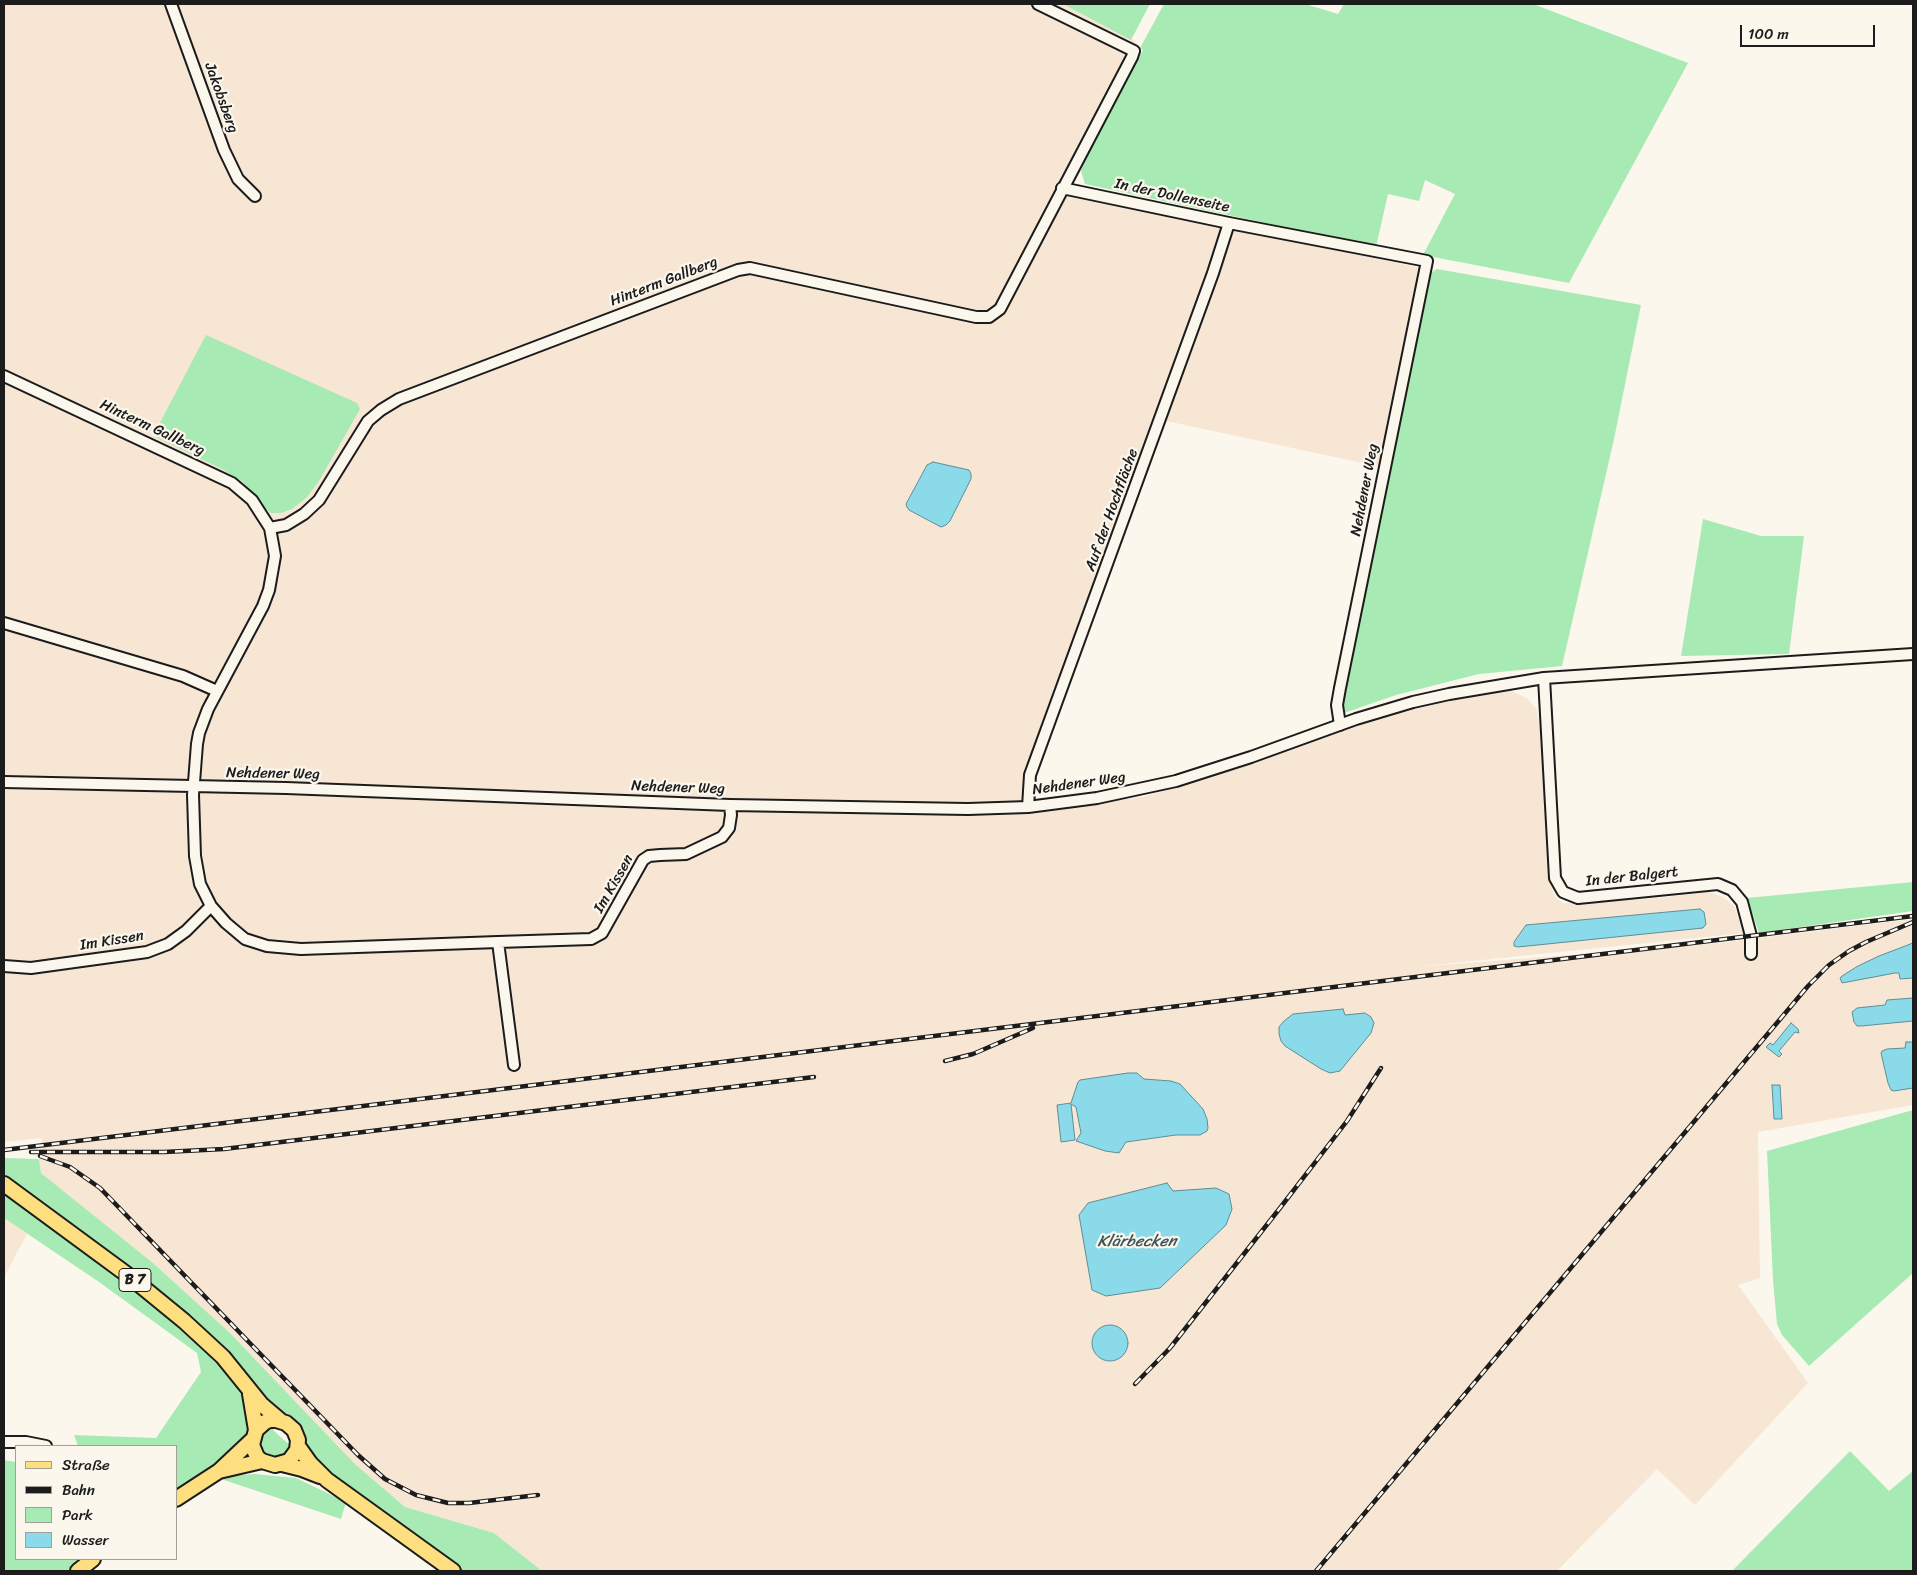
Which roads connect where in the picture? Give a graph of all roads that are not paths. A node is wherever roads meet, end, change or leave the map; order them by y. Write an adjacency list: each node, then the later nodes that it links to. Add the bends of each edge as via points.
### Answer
1 (171, 4): 4 (street, Jakobsberg, via 224,150 238,179)
2 (1038, 4): 3 (street, via 1134,51)
3 (1062, 188): 5 (street, In der Dollenseite); 8 (street, Hinterm Gallberg, via 1000,309 989,317 976,317 750,268 738,270 399,399 368,421 319,500 286,525)
4 (255, 196)
5 (1229, 223): 6 (street, In der Dollenseite); 17 (street, Auf der Hochfläche, via 1030,775)
6 (1427, 261): 13 (street, Nehdener Weg, via 1340,688 1337,705)
7 (4, 376): 8 (street, Hinterm Gallberg, via 232,483 252,500)
8 (270, 528): 12 (street, Hinterm Gallberg, via 275,556 269,590)
9 (4, 623): 12 (street, via 183,676)
10 (1913, 654): 11 (street, Nehdener Weg)
11 (1544, 678): 13 (street, Nehdener Weg, via 1422,700); 20 (street, In der Balgert, via 1555,878 1563,892 1578,898 1718,884 1732,890 1742,902)
12 (217, 691): 15 (street, Hinterm Gallberg, via 199,733)
13 (1340, 725): 17 (street, Nehdener Weg, via 1176,781 1097,798)
14 (4, 782): 15 (street, Nehdener Weg)
15 (193, 787): 16 (street, Nehdener Weg); 18 (street, Im Kissen, via 195,856 200,884)
16 (730, 805): 17 (street, Nehdener Weg); 19 (street, Im Kissen, via 729,828 722,837 686,854 649,856 643,860 602,932 590,939)
17 (1028, 807)
18 (211, 906): 19 (street, Im Kissen, via 245,939 266,946 301,949); 21 (street, Im Kissen, via 168,944 147,952 31,968)
19 (498, 942): 22 (street)
20 (1752, 954)
21 (4, 966)
22 (514, 1065)
23 (4, 1184): 24 (main road, B 7, via 172,1310 222,1357)
24 (250, 1393): 25 (main road, B 7); 26 (main road, B 7)
25 (281, 1421): 26 (main road, via 270,1420); 29 (main road, B 7, via 294,1430)
26 (254, 1435): 30 (main road, B 7, via 254,1452); 32 (main road)
27 (4, 1442): 28 (street)
28 (41, 1445)
29 (298, 1446): 31 (main road, via 292,1458); 33 (main road, B 7)
30 (262, 1461): 31 (main road, B 7, via 275,1466); 32 (main road)
31 (282, 1464): 33 (main road, B 7)
32 (220, 1471): 34 (main road)
33 (327, 1480): 37 (main road, B 7)
34 (178, 1498)
35 (92, 1560): 36 (main road)
36 (78, 1571)
37 (453, 1571)

